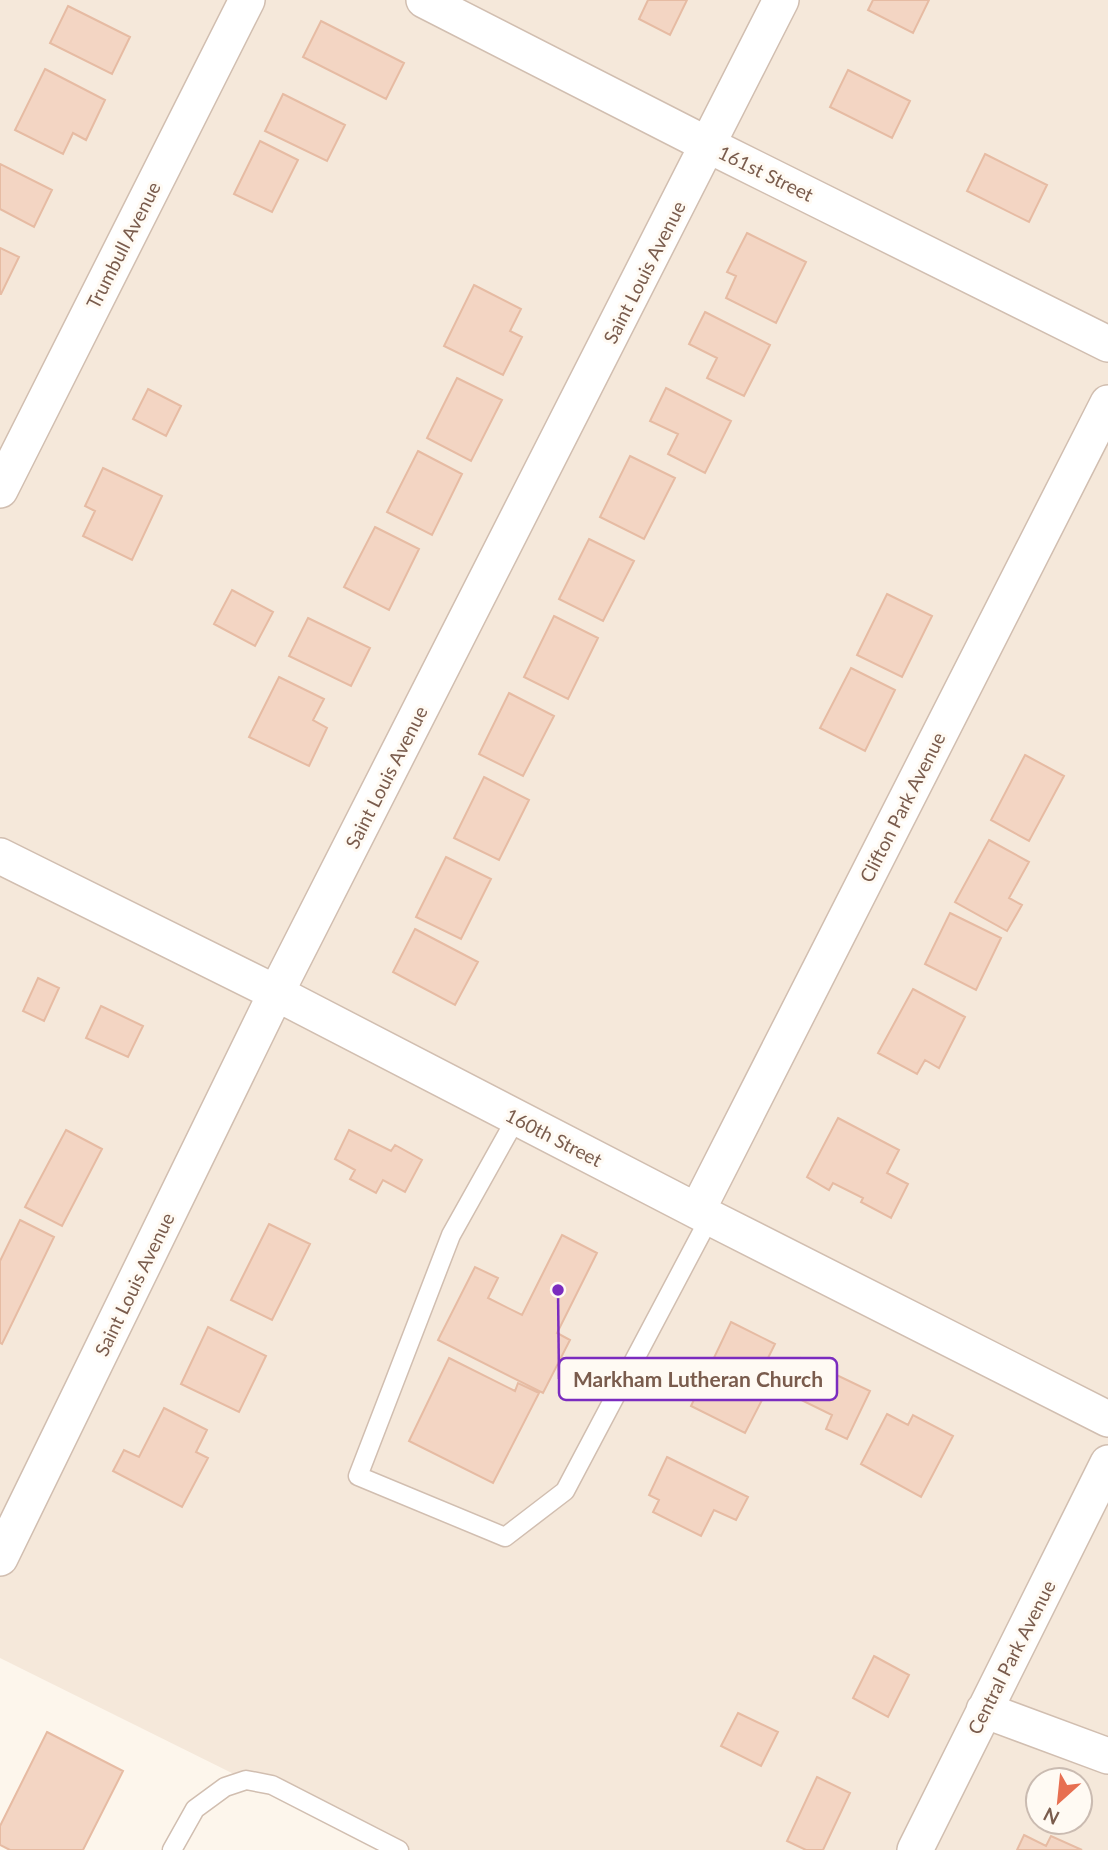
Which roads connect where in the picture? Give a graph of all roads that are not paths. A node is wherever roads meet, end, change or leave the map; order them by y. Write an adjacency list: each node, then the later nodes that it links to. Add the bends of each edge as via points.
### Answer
1 (247, 0): 7 (street, Trumbull Avenue)
2 (424, 0): 4 (street, 161st Street)
3 (781, 0): 4 (street, Saint Louis Avenue)
4 (708, 145): 5 (street, 161st Street); 9 (street, Saint Louis Avenue)
5 (1108, 344)
6 (1108, 403): 11 (street, Clifton Park Avenue)
7 (0, 490)
8 (0, 856): 9 (street, 160th Street)
9 (276, 993): 10 (street, 160th Street); 14 (street, Saint Louis Avenue)
10 (517, 1117): 11 (street, 160th Street); 11 (lane, via 451,1235 358,1476 505,1537 565,1491)
11 (704, 1214): 12 (street, 160th Street)
12 (1108, 1419)
13 (1108, 1463): 15 (street, Central Park Avenue)
14 (0, 1558)
15 (984, 1710): 16 (street); 19 (street, Central Park Avenue)
16 (1108, 1756)
17 (172, 1850): 18 (lane, via 195,1809 225,1787 246,1780 272,1785)
18 (399, 1850)
19 (915, 1850)

